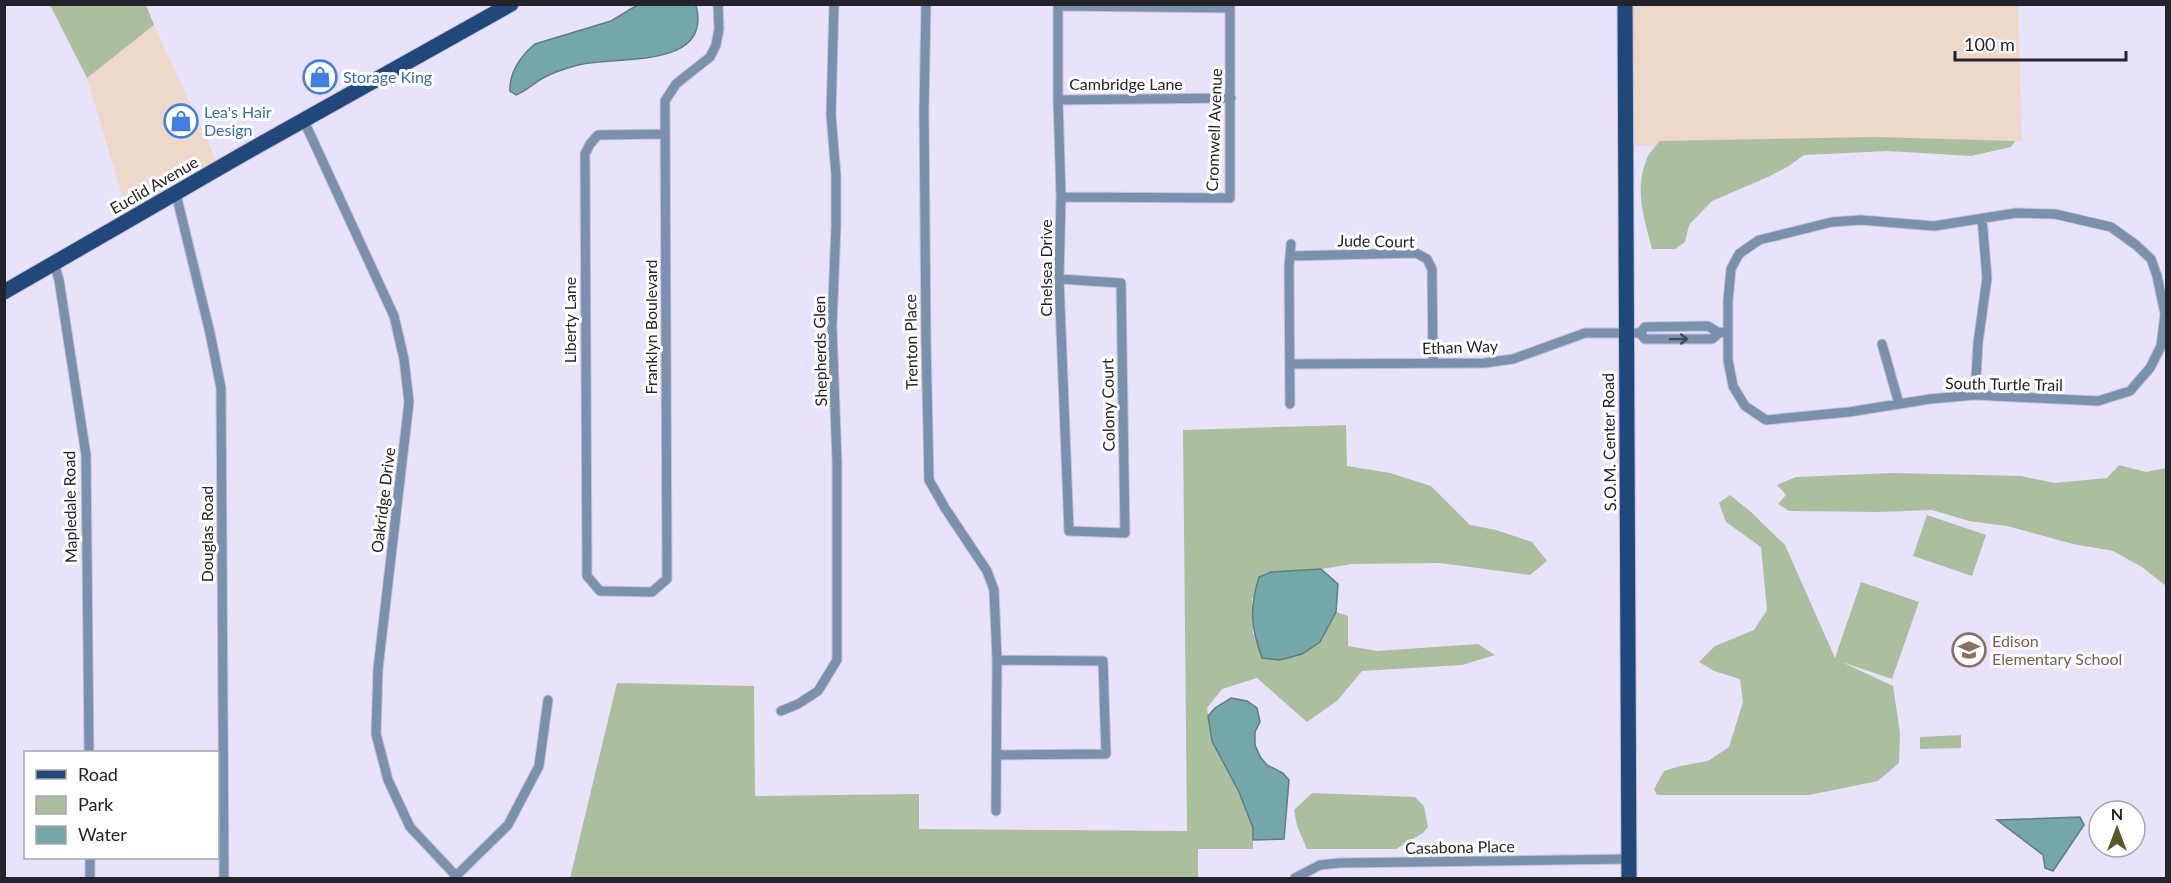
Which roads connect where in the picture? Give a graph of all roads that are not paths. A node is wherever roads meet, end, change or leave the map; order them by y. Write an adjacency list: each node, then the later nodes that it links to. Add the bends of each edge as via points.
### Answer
1 (511, 4): 10 (main road, Euclid Avenue)
2 (718, 4): 11 (street, Franklyn Boulevard, via 716,45 710,57 676,84 665,102)
3 (834, 4): 32 (street, Shepherds Glen, via 831,115 836,175 832,327 837,660 818,691)
4 (926, 4): 30 (street, Trenton Place, via 924,168 929,480 987,571 994,590)
5 (1625, 4): 21 (main road, S.O.M. Center Road)
6 (1058, 5): 7 (street); 9 (street, Chelsea Drive)
7 (1230, 6): 8 (street, Cromwell Avenue)
8 (1231, 98): 9 (street, Cambridge Lane); 13 (street, Cromwell Avenue, via 1230,198)
9 (1058, 100): 13 (street, Chelsea Drive)
10 (304, 121): 12 (main road, Euclid Avenue); 39 (street, Oakridge Drive, via 394,316 404,359 409,402 378,669 376,734 388,780 410,827)
11 (665, 134): 29 (street, Liberty Lane, via 598,135 585,154); 29 (street, Franklyn Boulevard, via 667,579 652,592 600,591)
12 (176, 194): 17 (main road, Euclid Avenue); 36 (street, Douglas Road, via 221,388)
13 (1061, 197): 18 (street, Chelsea Drive)
14 (1982, 218): 20 (street, South Turtle Trail, via 1934,226 1861,220 1832,222 1759,240 1739,254 1731,268); 25 (street, via 1987,278); 25 (street, South Turtle Trail, via 2016,213 2055,214 2111,227 2151,259 2165,314 2161,346 2150,368 2130,391 2098,401)
15 (1291, 244): 16 (street)
16 (1291, 256): 23 (street, Jude Court, via 1416,254 1427,259 1432,269); 24 (street)
17 (54, 263): 19 (main road, Euclid Avenue); 33 (street, Mapledale Road, via 86,454)
18 (1059, 279): 28 (street, Chelsea Drive); 28 (street, Colony Court, via 1121,283 1125,533)
19 (4, 292)
20 (1724, 332): 21 (street, Ethan Way, via 1708,326 1687,326 1645,327); 27 (street, South Turtle Trail, via 1733,386 1745,406 1766,420)
21 (1633, 333): 23 (street, Ethan Way, via 1585,333 1513,359); 38 (main road, S.O.M. Center Road)
22 (1882, 344): 27 (street)
23 (1433, 363): 24 (street, Ethan Way)
24 (1291, 364): 26 (street)
25 (1975, 395): 27 (street, South Turtle Trail)
26 (1290, 404)
27 (1899, 404)
28 (1069, 531)
29 (586, 576)
30 (997, 660): 34 (street, Trenton Place); 34 (street, via 1103,661 1106,754)
31 (548, 700): 39 (street, via 539,766 508,825)
32 (781, 711)
33 (89, 751)
34 (998, 755): 35 (street, Trenton Place)
35 (996, 811)
36 (221, 815): 41 (street, Douglas Road)
37 (90, 859): 40 (street)
38 (1629, 859): 42 (street, Casabona Place, via 1338,863 1320,866); 43 (main road, S.O.M. Center Road)
39 (456, 878)
40 (90, 879)
41 (224, 879)
42 (1295, 879)
43 (1629, 879)

